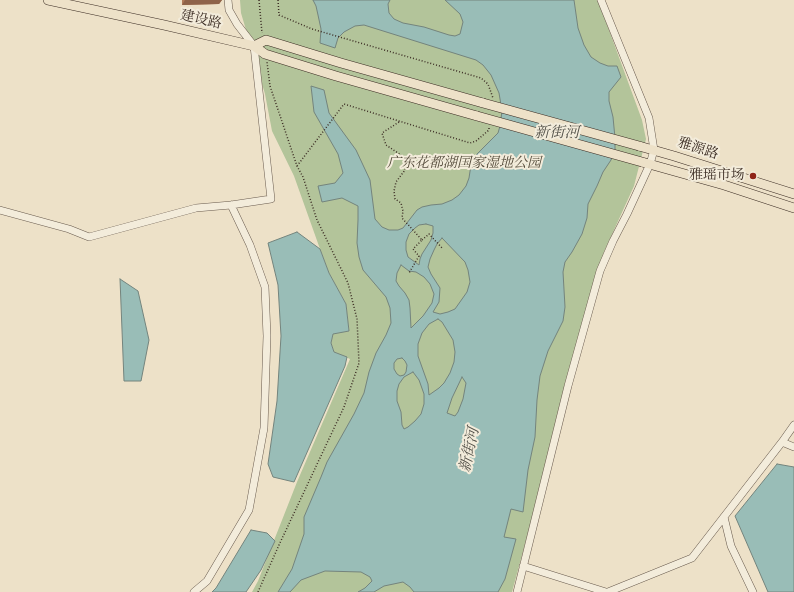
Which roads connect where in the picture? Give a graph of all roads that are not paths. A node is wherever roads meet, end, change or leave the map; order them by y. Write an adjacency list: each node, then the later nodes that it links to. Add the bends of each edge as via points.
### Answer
1 (48, 0): 4 (main road, 建设路)
2 (228, 0): 4 (street, via 232,17)
3 (601, 0): 5 (street, via 649,118)
4 (254, 46): 5 (main road, 雅源路, bridge, via 266,40); 6 (main road, 雅源路, bridge, via 265,54 336,76); 8 (street, via 270,198)
5 (654, 150): 6 (street); 7 (main road, 雅源路)
6 (646, 163): 9 (main road, 雅源路); 15 (street, via 627,214 600,272 568,386)
7 (794, 194)
8 (230, 205): 10 (street, via 196,208 89,237); 16 (street, via 250,245 265,288 267,336 264,428 249,510 207,581)
9 (794, 208)
10 (0, 210)
11 (794, 424): 12 (street)
12 (782, 442): 13 (street); 14 (street)
13 (794, 447)
14 (724, 517): 18 (street, via 692,558); 19 (street, via 731,546)
15 (524, 566): 17 (street); 18 (street)
16 (194, 592)
17 (517, 592)
18 (607, 592)
19 (753, 592)

